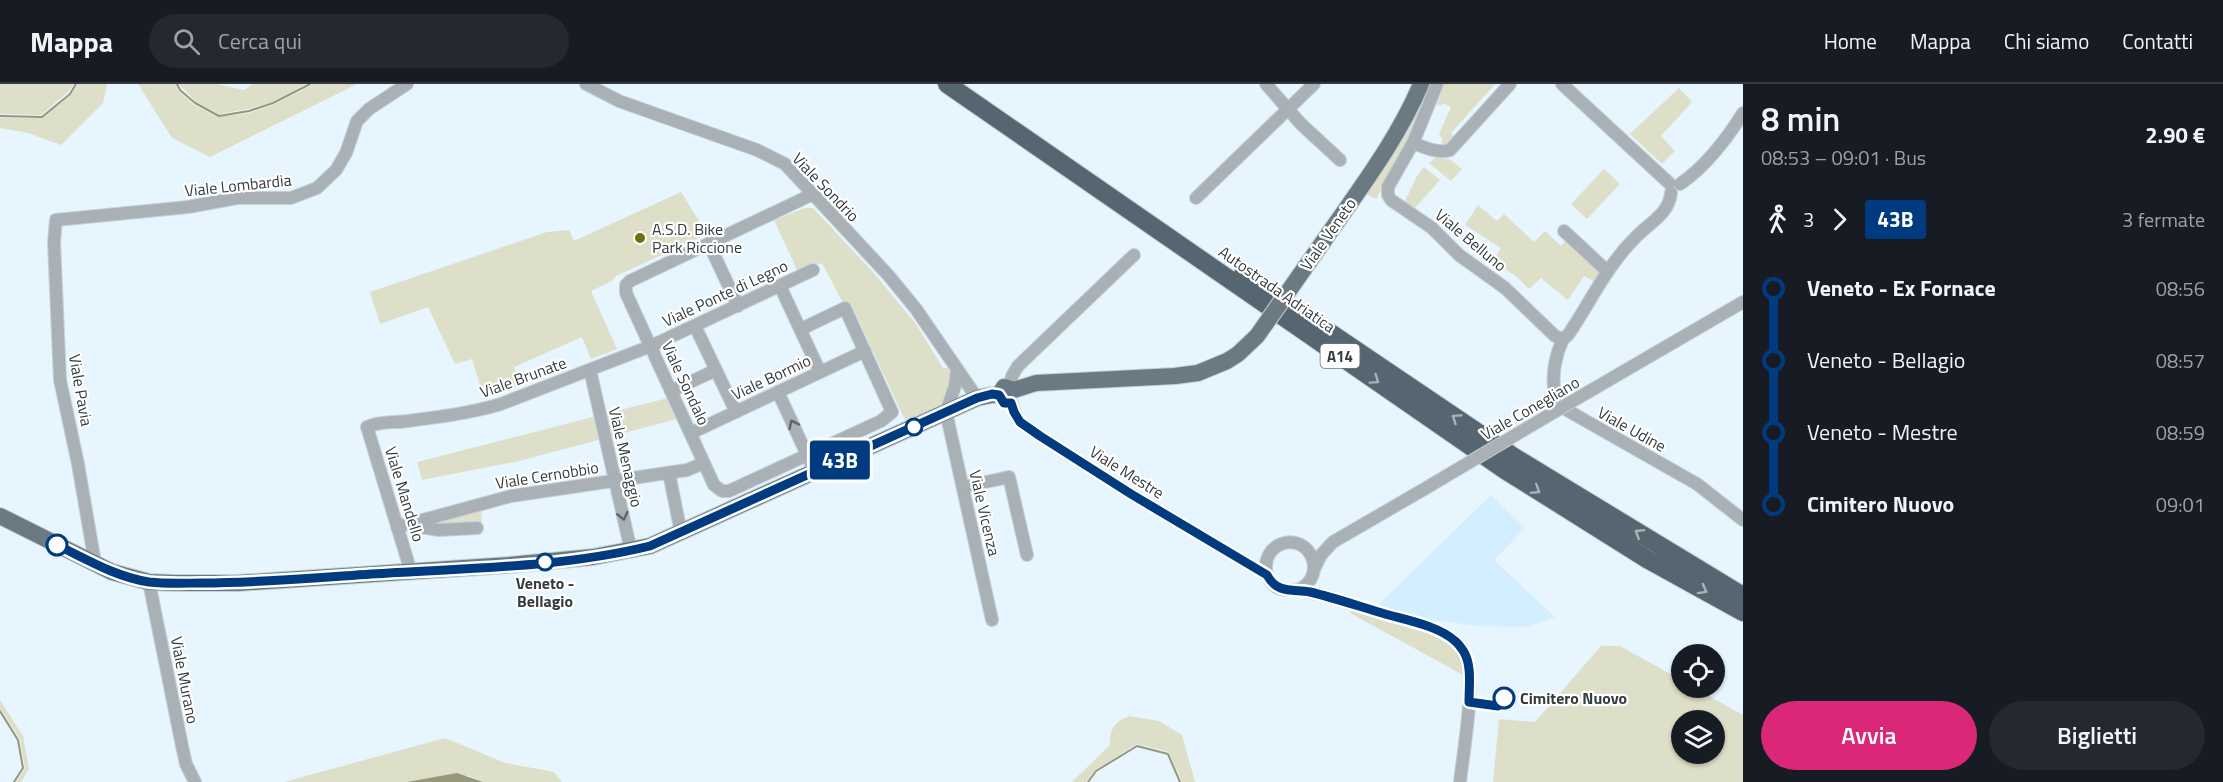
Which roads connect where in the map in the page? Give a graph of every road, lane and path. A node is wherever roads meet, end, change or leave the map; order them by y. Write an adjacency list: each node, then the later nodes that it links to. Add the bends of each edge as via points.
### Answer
1 (407, 84): 18 (street, Viale Lombardia, via 369,109 357,122 336,171 317,188 291,198 237,198 188,207)
2 (586, 84): 16 (street, Viale Sondrio, via 620,101 776,159)
3 (947, 84): 72 (highway, Autostrada Adriatica / A14, one-way to 72, via 1505,470 1647,559)
4 (967, 84): 71 (highway, Autostrada Adriatica / A14, one-way to 4, via 1514,457)
5 (1266, 84): 11 (street)
6 (1314, 84): 11 (street)
7 (1421, 84): 37 (main road, Viale Veneto, bridge, via 1393,139 1257,336 1238,354 1198,373)
8 (1437, 84): 13 (street, Viale Belluno)
9 (1510, 84): 13 (street, via 1450,150 1444,152)
10 (1562, 84): 15 (street)
11 (1288, 110): 14 (street); 17 (street)
12 (1743, 113): 15 (street, via 1690,177)
13 (1413, 142): 29 (street, Viale Belluno, via 1388,187 1391,200 1432,228 1459,255 1505,288 1546,330)
14 (1340, 160)
15 (1673, 187): 23 (street, via 1662,213 1643,228)
16 (812, 195): 20 (street); 35 (street, Viale Sondrio, via 889,276)
17 (1196, 198)
18 (56, 220): 64 (street, Viale Pavia, via 60,380)
19 (1564, 231): 23 (street)
20 (709, 244): 26 (street); 30 (street, Viale Sondalo, via 626,285 626,293)
21 (1134, 255): 32 (street)
22 (813, 270): 24 (street, Viale Ponte di Legno)
23 (1607, 271): 29 (street)
24 (780, 286): 26 (street, Viale Ponte di Legno); 28 (street)
25 (1743, 302): 58 (street, Viale Conegliano, bridge)
26 (738, 306): 27 (street, Viale Ponte di Legno)
27 (695, 326): 30 (street, Viale Ponte di Legno); 34 (street)
28 (801, 330): 31 (street, via 845,308); 36 (street)
29 (1563, 339): 53 (street, Viale Udine, via 1557,351 1554,382 1564,410 1696,484)
30 (651, 346): 33 (street, Viale Brunate); 38 (street, Viale Sondalo)
31 (865, 351): 36 (street, Viale Bormio); 46 (street, via 892,412 881,421)
32 (1018, 366): 37 (street); 40 (street)
33 (590, 370): 44 (street, Viale Brunate, via 476,411); 50 (street, Viale Menaggio)
34 (716, 370): 38 (street); 42 (street)
35 (957, 370): 41 (street, Viale Sondrio); 43 (street)
36 (820, 372): 39 (street, Viale Bormio)
37 (1036, 383): 40 (main road, Viale Veneto)
38 (671, 391): 45 (street, Viale Sondalo)
39 (778, 392): 42 (street, Viale Bormio); 46 (street, one-way to 39)
40 (1008, 394): 41 (main road, Viale Veneto); 63 (street, Viale Mestre, via 1020,422)
41 (977, 398): 43 (main road, Viale Veneto)
42 (736, 412): 45 (street, Viale Bormio)
43 (946, 412): 48 (main road, Viale Veneto); 51 (street, Viale Vicenza)
44 (367, 427): 55 (street, Viale Mandello)
45 (691, 433): 47 (street, Viale Sondalo)
46 (807, 455): 47 (street, Viale Sondalo, via 729,491 714,485); 48 (street)
47 (704, 463): 49 (street, Viale Cernobbio)
48 (815, 472): 57 (main road, Viale Veneto)
49 (669, 473): 50 (street, Viale Cernobbio); 57 (street)
50 (615, 481): 54 (street, Viale Cernobbio, via 511,496); 60 (street, Viale Menaggio, one-way to 60)
51 (963, 487): 61 (street, via 1009,477); 73 (street, Viale Vicenza)
52 (0, 516): 64 (main road, Viale Veneto)
53 (1743, 520)
54 (414, 523): 55 (street, Viale Cernobbio); 56 (street, via 438,530)
55 (397, 527): 65 (street, Viale Mandello)
56 (477, 528)
57 (681, 533): 60 (main road, Viale Veneto)
58 (1333, 542): 59 (street, Viale Conegliano); 66 (street, Viale Conegliano, via 1321,555)
59 (1300, 545): 62 (street, via 1282,544); 66 (street, via 1311,555)
60 (631, 551): 65 (main road, Viale Veneto, via 508,566)
61 (1027, 555)
62 (1268, 556): 63 (street); 67 (street)
63 (1238, 557): 67 (street, Viale Mestre)
64 (95, 563): 68 (main road, Viale Veneto)
65 (411, 572): 68 (main road, Viale Veneto, via 238,583)
66 (1313, 573): 69 (street); 70 (street)
67 (1267, 575): 69 (street, Viale Mestre, via 1279,589)
68 (149, 582): 74 (street, Viale Murano, via 186,764)
69 (1298, 590): 70 (street, Viale Mestre)
70 (1329, 596): 75 (street, Viale Mestre, via 1434,629 1455,641 1464,652 1470,684)
71 (1743, 596)
72 (1743, 612)
73 (992, 620)
74 (195, 782)
75 (1460, 782)

